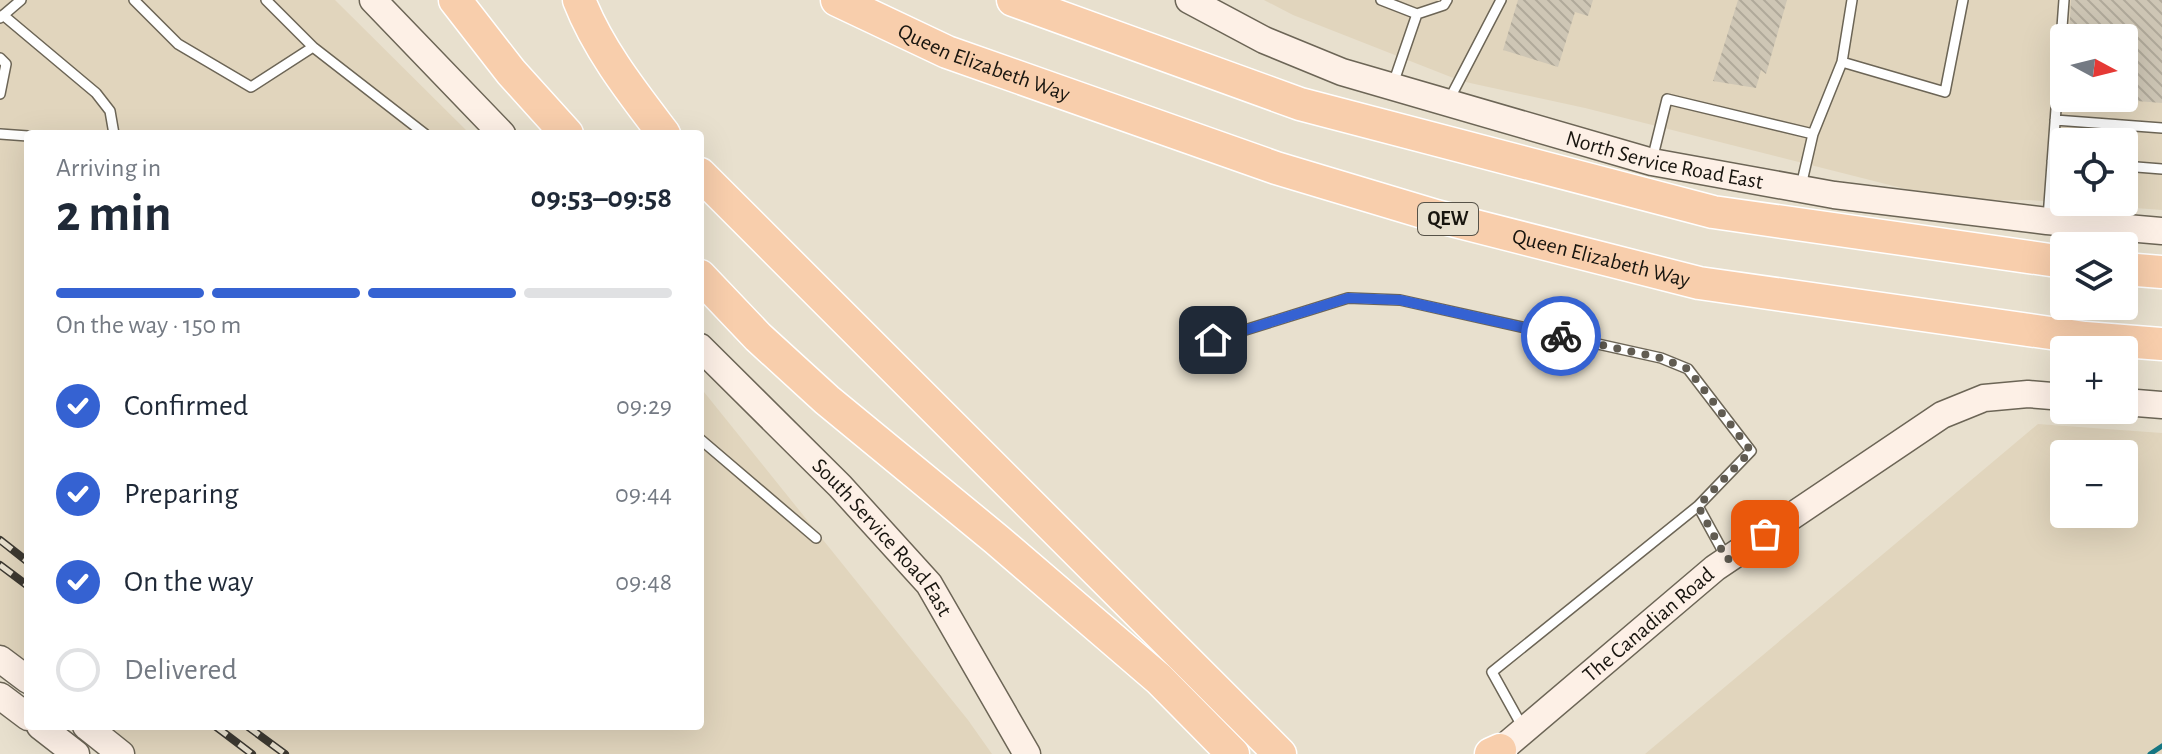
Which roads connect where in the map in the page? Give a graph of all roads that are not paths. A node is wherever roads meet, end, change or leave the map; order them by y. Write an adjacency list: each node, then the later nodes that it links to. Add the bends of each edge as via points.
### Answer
1 (21, 0): 17 (lane)
2 (134, 0): 18 (lane, via 178,44 251,87)
3 (266, 0): 18 (lane)
4 (373, 0): 29 (street)
5 (455, 0): 30 (highway)
6 (579, 0): 31 (highway, via 609,57)
7 (837, 0): 48 (highway, Queen Elizabeth Way / QEW, via 962,57 1276,168 1452,220 1699,283 2085,338)
8 (1013, 0): 43 (highway, via 1300,104 1713,212)
9 (1189, 0): 21 (street, North Service Road East, via 1264,40)
10 (1381, 0): 16 (lane)
11 (1447, 0): 16 (lane)
12 (1501, 0): 23 (lane)
13 (1852, 0): 20 (lane)
14 (1963, 0): 20 (lane, via 1945,92)
15 (2064, 0): 24 (lane)
16 (1417, 14): 21 (lane)
17 (2, 17): 27 (lane, via 96,93 110,111)
18 (313, 47): 28 (lane)
19 (0, 58): 22 (lane, via 6,64)
20 (1842, 62): 33 (lane)
21 (1392, 87): 23 (street, North Service Road East)
22 (0, 94)
23 (1447, 103): 35 (street, North Service Road East)
24 (2055, 120): 25 (lane); 26 (lane)
25 (2054, 128)
26 (2162, 128)
27 (113, 130)
28 (420, 130)
29 (498, 130)
30 (563, 130)
31 (661, 130)
32 (0, 134): 34 (lane)
33 (1813, 134): 35 (lane, via 1667,99); 40 (lane)
34 (24, 136)
35 (1652, 162): 40 (street, North Service Road East)
36 (2138, 167): 37 (lane)
37 (2162, 169)
38 (704, 178): 60 (highway)
39 (2050, 185): 41 (lane)
40 (1800, 189): 41 (street, North Service Road East)
41 (2047, 221): 42 (street, North Service Road East)
42 (2162, 231)
43 (2050, 260)
44 (2138, 270): 45 (highway)
45 (2162, 272)
46 (704, 280): 69 (highway, via 827,400 1159,679)
47 (1213, 340): 54 (lane, via 1348,298 1400,300 1661,358 1688,369 1751,451)
48 (2162, 344)
49 (704, 351): 68 (street, South Service Road East, via 840,486 929,584)
50 (2050, 396): 56 (street, The Canadian Road, via 1984,398 1942,415)
51 (2138, 403): 52 (street)
52 (2162, 405)
53 (704, 442): 55 (lane)
54 (1698, 506): 56 (lane); 62 (lane, via 1492,672)
55 (816, 538)
56 (1727, 560): 62 (street, The Canadian Road)
57 (0, 659): 58 (street)
58 (24, 677)
59 (0, 696): 61 (street)
60 (1237, 710): 70 (highway); 71 (highway, via 1271,729)
61 (24, 714)
62 (1524, 729): 65 (street, The Canadian Road)
63 (45, 730): 66 (street)
64 (91, 730): 67 (street)
65 (1496, 753)
66 (76, 754)
67 (121, 754)
68 (1027, 754)
69 (1233, 754)
70 (1280, 754)
71 (1299, 754)

